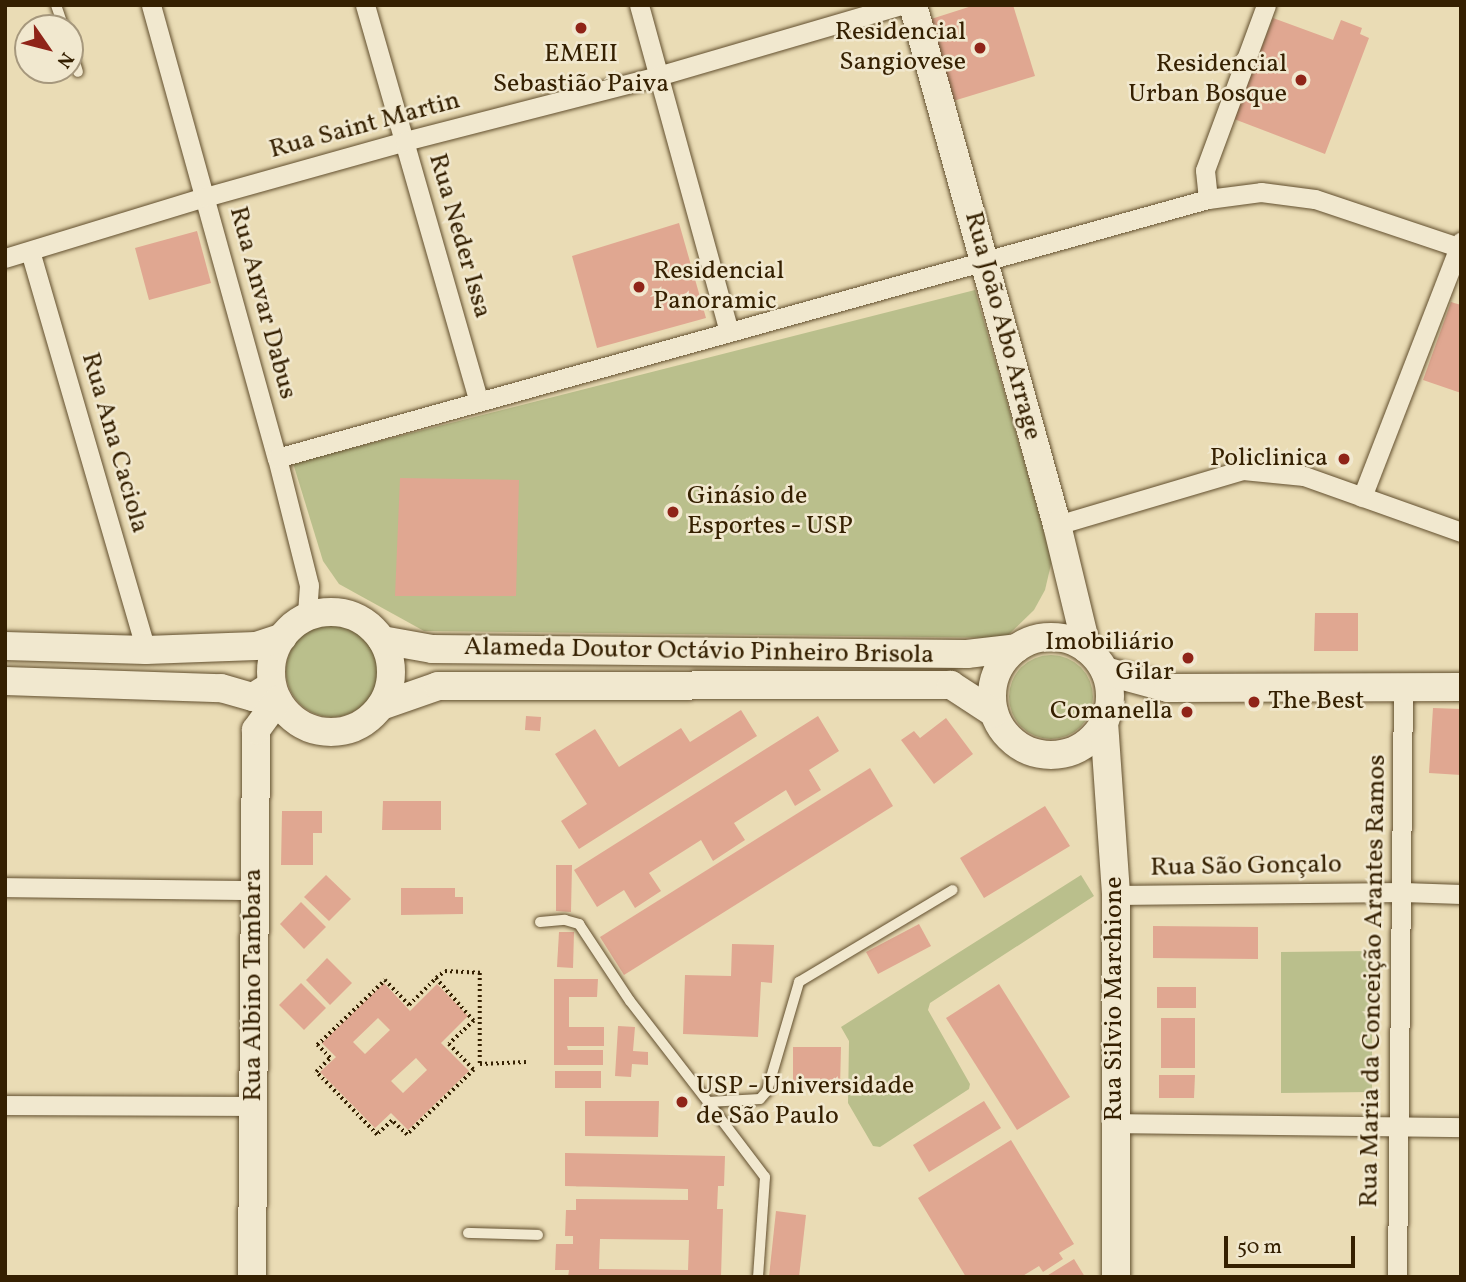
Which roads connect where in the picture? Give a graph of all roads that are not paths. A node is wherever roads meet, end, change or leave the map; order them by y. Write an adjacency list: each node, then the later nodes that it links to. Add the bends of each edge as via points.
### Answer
1 (151, 5): 9 (street, Rua Anvar Dabus)
2 (365, 5): 8 (street, Rua Neder Issa)
3 (639, 5): 7 (street)
4 (901, 5): 7 (street, Rua Saint Martin)
5 (913, 5): 14 (street, Rua João Abo Arrage)
6 (1266, 5): 10 (street, via 1205,170)
7 (658, 76): 8 (street, Rua Saint Martin); 15 (street)
8 (405, 141): 9 (street, Rua Saint Martin); 16 (street, Rua Neder Issa)
9 (205, 197): 12 (street, Rua Saint Martin); 17 (street, Rua Anvar Dabus)
10 (1208, 199): 11 (street, via 1261,192 1315,199); 14 (street)
11 (1460, 245): 18 (street)
12 (30, 251): 13 (street, Rua Saint Martin); 27 (street, Rua Ana Caciola)
13 (5, 257)
14 (985, 262): 15 (street); 19 (street, Rua João Abo Arrage)
15 (729, 332): 16 (street)
16 (478, 400): 17 (street)
17 (277, 458): 21 (street, Rua Anvar Dabus, via 309,585)
18 (1362, 497): 19 (street, via 1304,476 1243,470); 20 (street)
19 (1057, 525): 26 (street, Rua João Abo Arrage)
20 (1461, 532)
21 (307, 617): 22 (street); 23 (street, via 346,614 369,625)
22 (283, 637): 27 (street, via 256,646); 33 (street, via 271,669)
23 (382, 640): 25 (street, Alameda Doutor Octávio Pinheiro Brisola, via 446,649 967,654); 34 (street, via 391,670)
24 (5, 646): 27 (street)
25 (1017, 648): 26 (street, Alameda Doutor Octávio Pinheiro Brisola, via 1052,637); 35 (street, via 995,677)
26 (1087, 649): 28 (street)
27 (146, 650)
28 (1105, 671): 32 (street, Alameda Doutor Octávio Pinheiro Brisola); 36 (street, via 1110,688)
29 (5, 681): 33 (street, via 221,688 253,697)
30 (1403, 686): 31 (street, Alameda Doutor Octávio Pinheiro Brisola); 32 (street, Alameda Doutor Octávio Pinheiro Brisola); 40 (street, Rua Maria da Conceição Arantes Ramos)
31 (1461, 687)
32 (1168, 688): 36 (street, Alameda Doutor Octávio Pinheiro Brisola)
33 (275, 693): 34 (street, Alameda Doutor Octávio Pinheiro Brisola, via 290,716 327,733 367,721); 38 (street, Rua Albino Tambara, via 256,730)
34 (381, 706): 35 (street, Alameda Doutor Octávio Pinheiro Brisola, via 438,686 951,685)
35 (994, 713): 36 (street, Alameda Doutor Octávio Pinheiro Brisola, via 1018,746 1036,754 1056,755 1093,739)
36 (1107, 714): 42 (street, Rua Silvio Marchione)
37 (5, 887): 38 (street)
38 (253, 890): 46 (street, Rua Albino Tambara)
39 (953, 891): 44 (lane, via 799,982 768,1091 760,1099)
40 (1403, 892): 41 (street, Rua São Gonçalo); 42 (street, Rua São Gonçalo); 48 (street, Rua Maria da Conceição Arantes Ramos)
41 (1461, 894)
42 (1116, 895): 47 (street, Rua Silvio Marchione)
43 (540, 922): 44 (lane, via 579,923 630,1001)
44 (708, 1102): 53 (lane, via 765,1177)
45 (5, 1105): 46 (street)
46 (254, 1106): 52 (street, Rua Albino Tambara)
47 (1116, 1123): 48 (street); 54 (street, Rua Silvio Marchione)
48 (1397, 1127): 49 (street); 55 (street, Rua Maria da Conceição Arantes Ramos)
49 (1461, 1127)
50 (468, 1233): 51 (lane)
51 (538, 1235)
52 (252, 1277)
53 (758, 1277)
54 (1116, 1277)
55 (1397, 1277)

